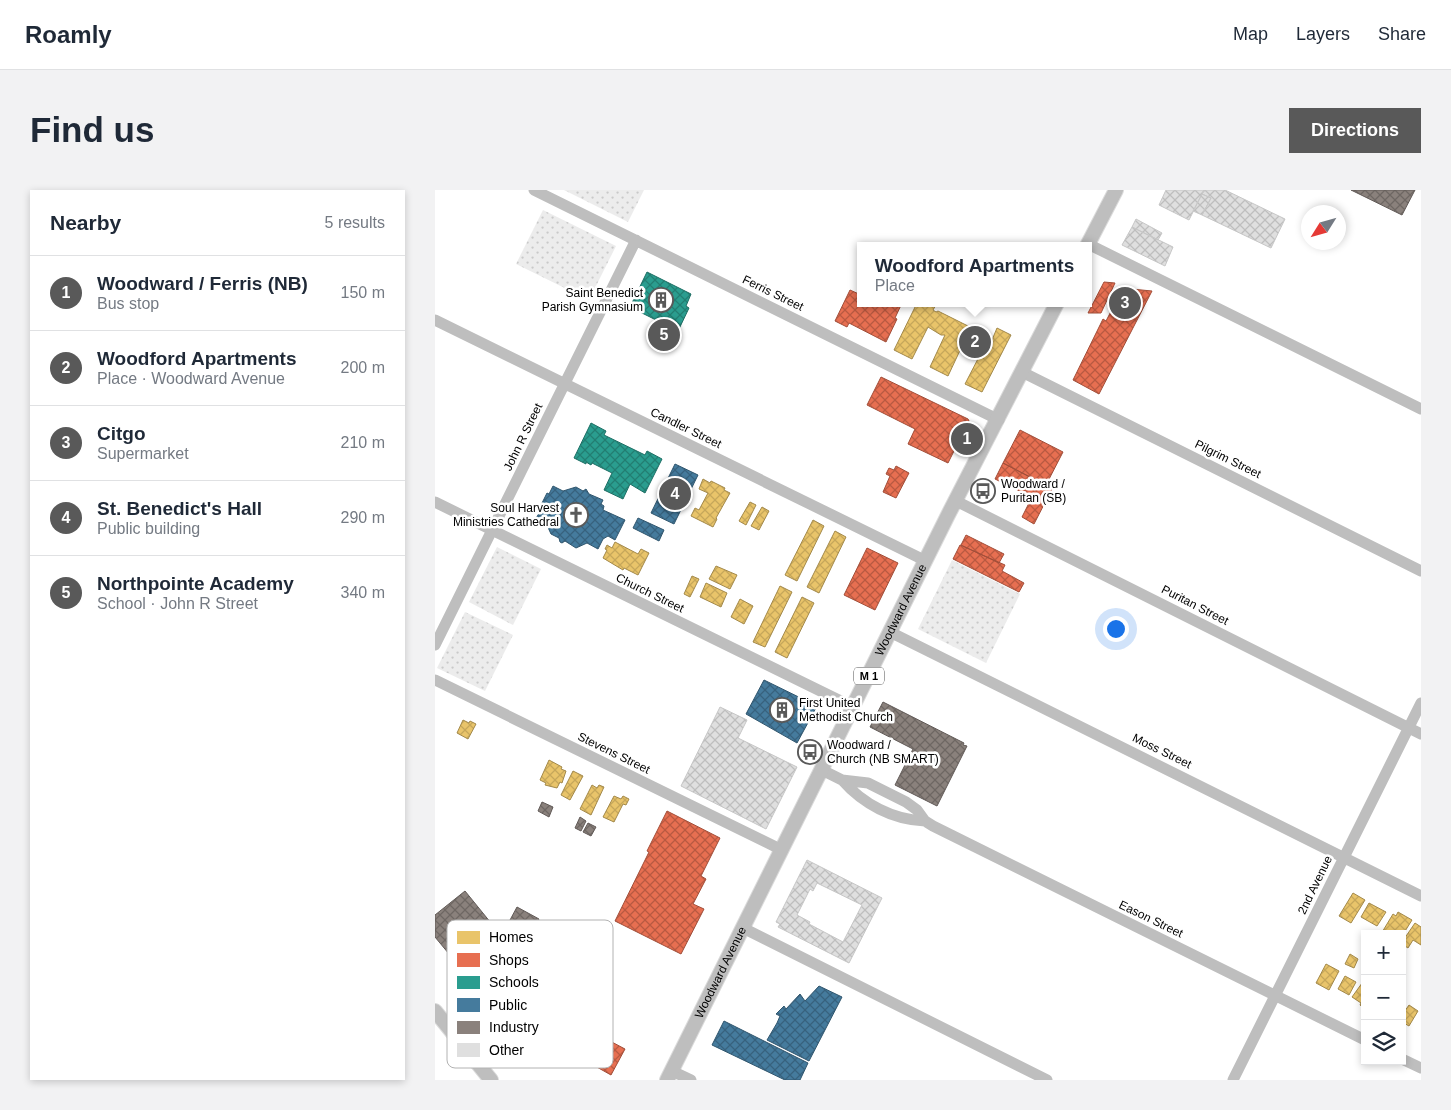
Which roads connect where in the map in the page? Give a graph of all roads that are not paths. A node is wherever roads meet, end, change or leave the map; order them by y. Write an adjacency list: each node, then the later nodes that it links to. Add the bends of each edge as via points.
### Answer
1 (534, 190): 3 (street, Ferris Street)
2 (1116, 190): 4 (main road)
3 (636, 240): 9 (street, John R Street); 11 (street, Ferris Street)
4 (1090, 242)
5 (1092, 247): 10 (street)
6 (1055, 307): 8 (main road, Woodward Avenue / M 1)
7 (435, 320): 9 (street, Candler Street)
8 (1022, 372): 11 (main road, Woodward Avenue / M 1); 16 (street, Pilgrim Street)
9 (565, 384): 14 (street, John R Street); 15 (street, Candler Street)
10 (1421, 409)
11 (999, 420): 12 (main road, Woodward Avenue / M 1)
12 (956, 501): 15 (main road, Woodward Avenue / M 1); 22 (street, Puritan Street)
13 (435, 502): 14 (street, Church Street)
14 (492, 531): 18 (street, John R Street); 21 (street, Church Street)
15 (926, 561): 17 (main road, Woodward Avenue / M 1)
16 (1421, 571)
17 (890, 632): 21 (main road, Woodward Avenue / M 1); 28 (street, Moss Street)
18 (435, 645)
19 (435, 680): 27 (street, Stevens Street)
20 (1421, 703): 22 (street, 2nd Avenue)
21 (853, 707): 24 (main road, Woodward Avenue / M 1)
22 (1409, 728): 23 (street, Puritan Street); 28 (street, 2nd Avenue)
23 (1421, 734)
24 (822, 770): 25 (street, Eason Street); 27 (main road, Woodward Avenue / M 1)
25 (842, 780): 26 (street, Eason Street, via 861,799 899,818); 26 (street, Eason Street, via 869,783 917,810)
26 (925, 821): 31 (street, Eason Street)
27 (782, 850): 30 (main road, Woodward Avenue / M 1)
28 (1344, 858): 29 (street, Moss Street); 31 (street, 2nd Avenue)
29 (1421, 896)
30 (743, 928): 38 (main road, Woodward Avenue / M 1); 41 (street)
31 (1275, 996): 34 (street, Eason Street); 42 (street, 2nd Avenue)
32 (435, 1011): 33 (main road)
33 (447, 1026)
34 (1361, 1038)
35 (1406, 1061): 37 (street)
36 (481, 1068): 39 (main road)
37 (1421, 1068)
38 (670, 1075): 40 (street)
39 (491, 1080)
40 (691, 1080)
41 (1047, 1080)
42 (1233, 1080)

